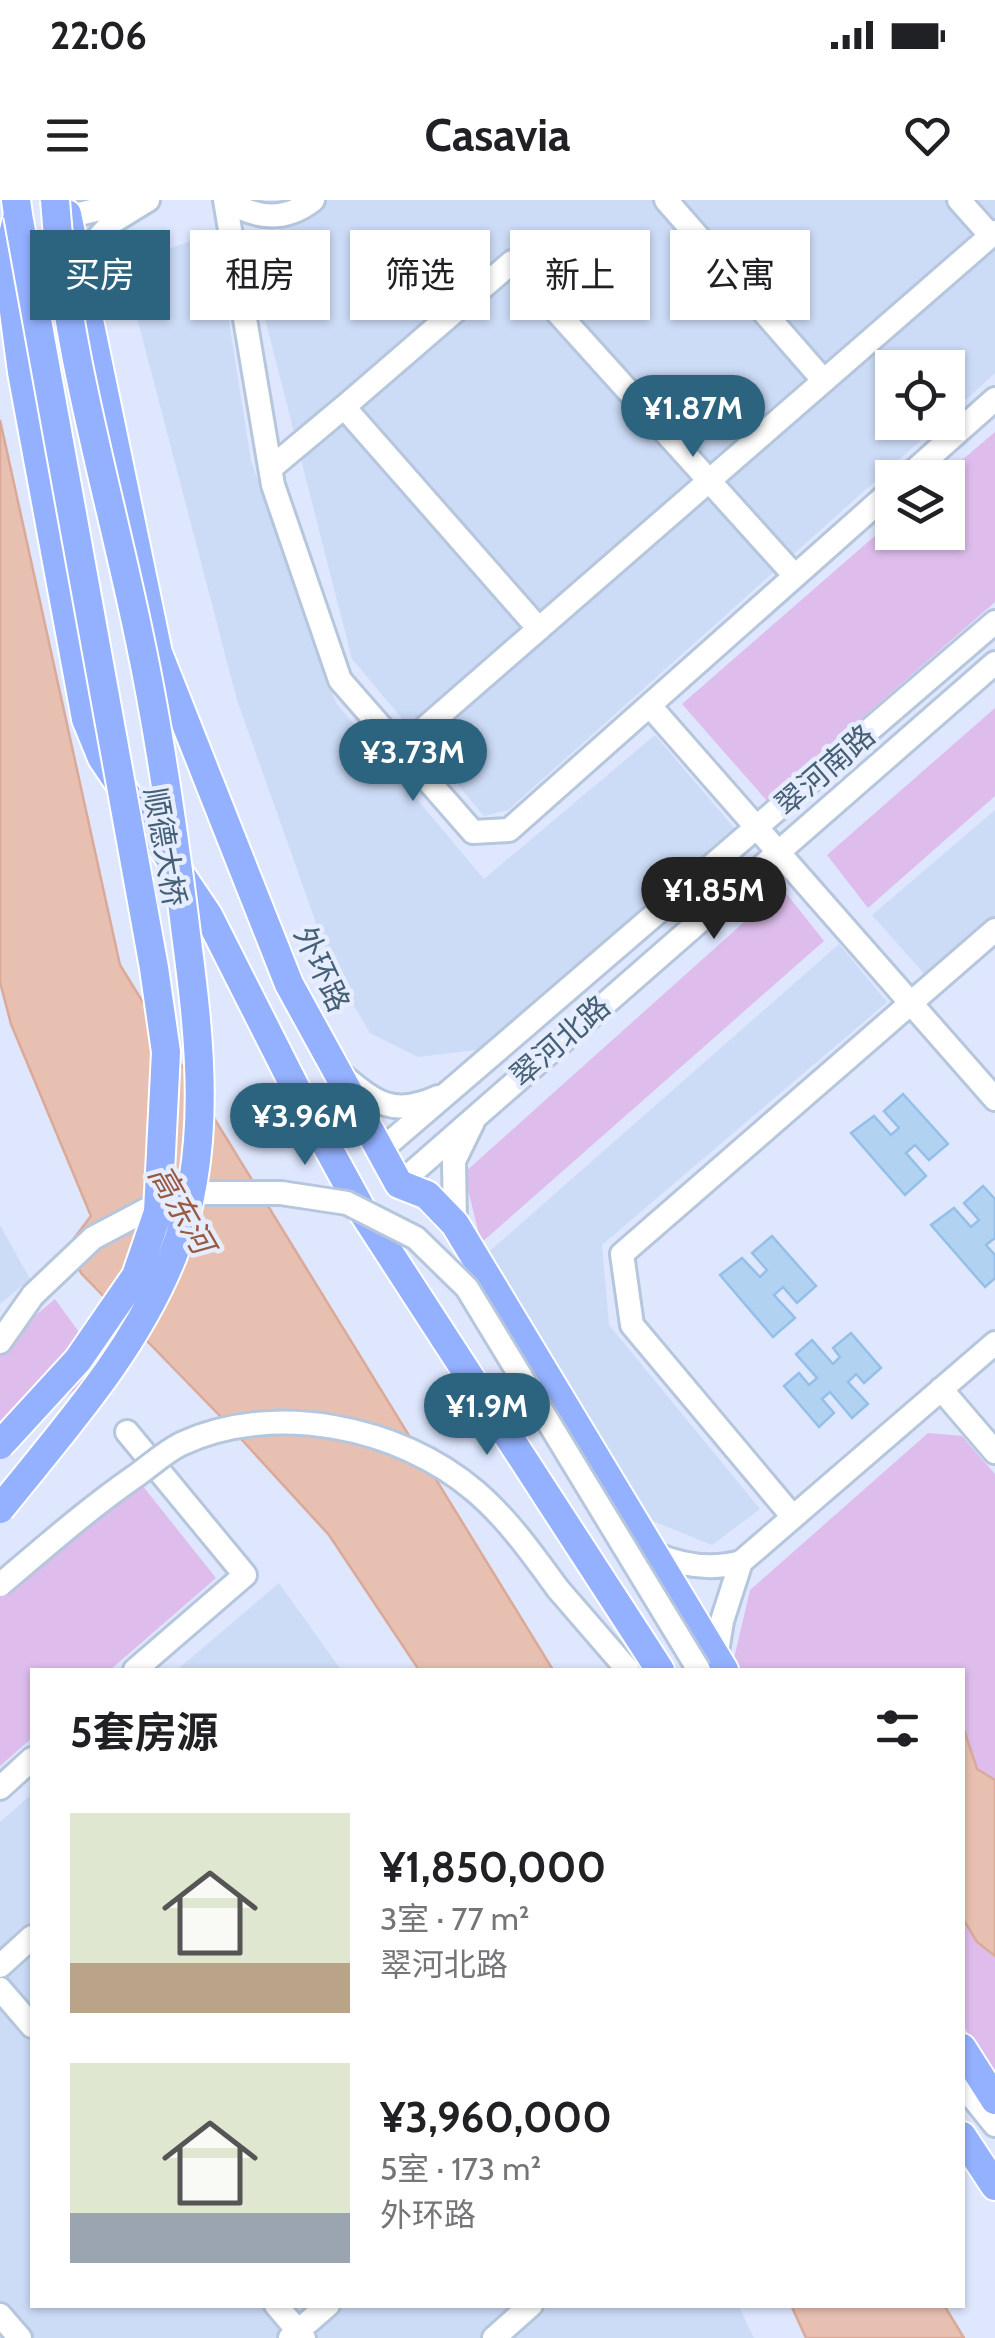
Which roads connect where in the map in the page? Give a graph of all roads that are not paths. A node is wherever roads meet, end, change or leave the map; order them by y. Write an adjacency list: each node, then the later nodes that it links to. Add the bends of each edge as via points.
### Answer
1 (136, 200): 7 (street)
2 (148, 200): 9 (street)
3 (226, 200): 4 (street, via 262,216 283,216); 17 (street)
4 (313, 200)
5 (666, 200): 13 (street)
6 (959, 200): 10 (street)
7 (62, 206): 45 (main road, bridge, via 69,322 140,640 178,877 196,1009 200,1122 174,1251 146,1316)
8 (17, 207): 11 (main road); 43 (main road, 顺德大桥, bridge, via 166,1052 158,1212 136,1276 78,1360)
9 (105, 230)
10 (993, 234): 13 (street)
11 (4, 256): 35 (main road, via 86,719 111,773 208,915)
12 (88, 320): 30 (main road, 外环路, via 158,653 289,984)
13 (824, 381): 18 (street)
14 (995, 399): 16 (street)
15 (344, 407): 17 (street); 18 (street, via 512,262); 22 (street)
16 (926, 460)
17 (270, 468): 24 (street, via 340,680 472,832 510,830)
18 (708, 482): 20 (street); 22 (street)
19 (875, 505): 20 (street)
20 (795, 576): 24 (street)
21 (995, 622): 26 (street, 翠河南路)
22 (538, 629): 25 (street)
23 (995, 662): 27 (street, 翠河北路)
24 (650, 706): 26 (street)
25 (426, 727)
26 (758, 828): 27 (street); 31 (street, 翠河南路)
27 (780, 850): 29 (street); 33 (street, 翠河北路)
28 (995, 930): 29 (street)
29 (912, 1004): 32 (street); 46 (street, via 622,1254 632,1325)
30 (336, 1070): 31 (street, via 376,1103 412,1108); 34 (main road, 外环路)
31 (459, 1087): 34 (street, 翠河南路)
32 (995, 1099)
33 (478, 1112): 36 (street, 翠河北路); 38 (street, via 454,1161)
34 (380, 1151): 35 (main road); 36 (main road, 外环路)
35 (345, 1180): 37 (main road)
36 (398, 1184): 37 (main road); 38 (main road, via 427,1195)
37 (364, 1214): 53 (main road)
38 (455, 1224): 47 (main road)
39 (0, 1342): 50 (street, bridge, via 33,1295 93,1238 146,1210 202,1193 281,1192 347,1202 416,1238 467,1288)
40 (995, 1343): 41 (street)
41 (941, 1389): 44 (street); 46 (street)
42 (128, 1432): 51 (street, via 245,1575)
43 (0, 1445)
44 (995, 1452)
45 (0, 1509)
46 (793, 1518): 48 (street)
47 (655, 1554): 48 (street, via 721,1568); 50 (main road)
48 (741, 1562): 50 (street)
49 (0, 1585): 52 (street, bridge, via 178,1446 259,1424 314,1424 375,1437 440,1464 476,1492)
50 (713, 1666)
51 (137, 1668)
52 (626, 1668)
53 (659, 1668)
54 (30, 1761): 55 (street)
55 (0, 1788)
56 (30, 1939): 57 (street)
57 (0, 1966)
58 (0, 1989): 59 (street)
59 (30, 2024)
60 (965, 2053): 62 (main road)
61 (965, 2088): 63 (street)
62 (995, 2100)
63 (995, 2125)
64 (965, 2141): 65 (main road)
65 (995, 2186)
66 (278, 2308): 70 (street)
67 (325, 2308): 70 (street)
68 (528, 2308): 72 (street)
69 (0, 2316): 71 (street)
70 (298, 2336)
71 (20, 2338)
72 (494, 2338)

